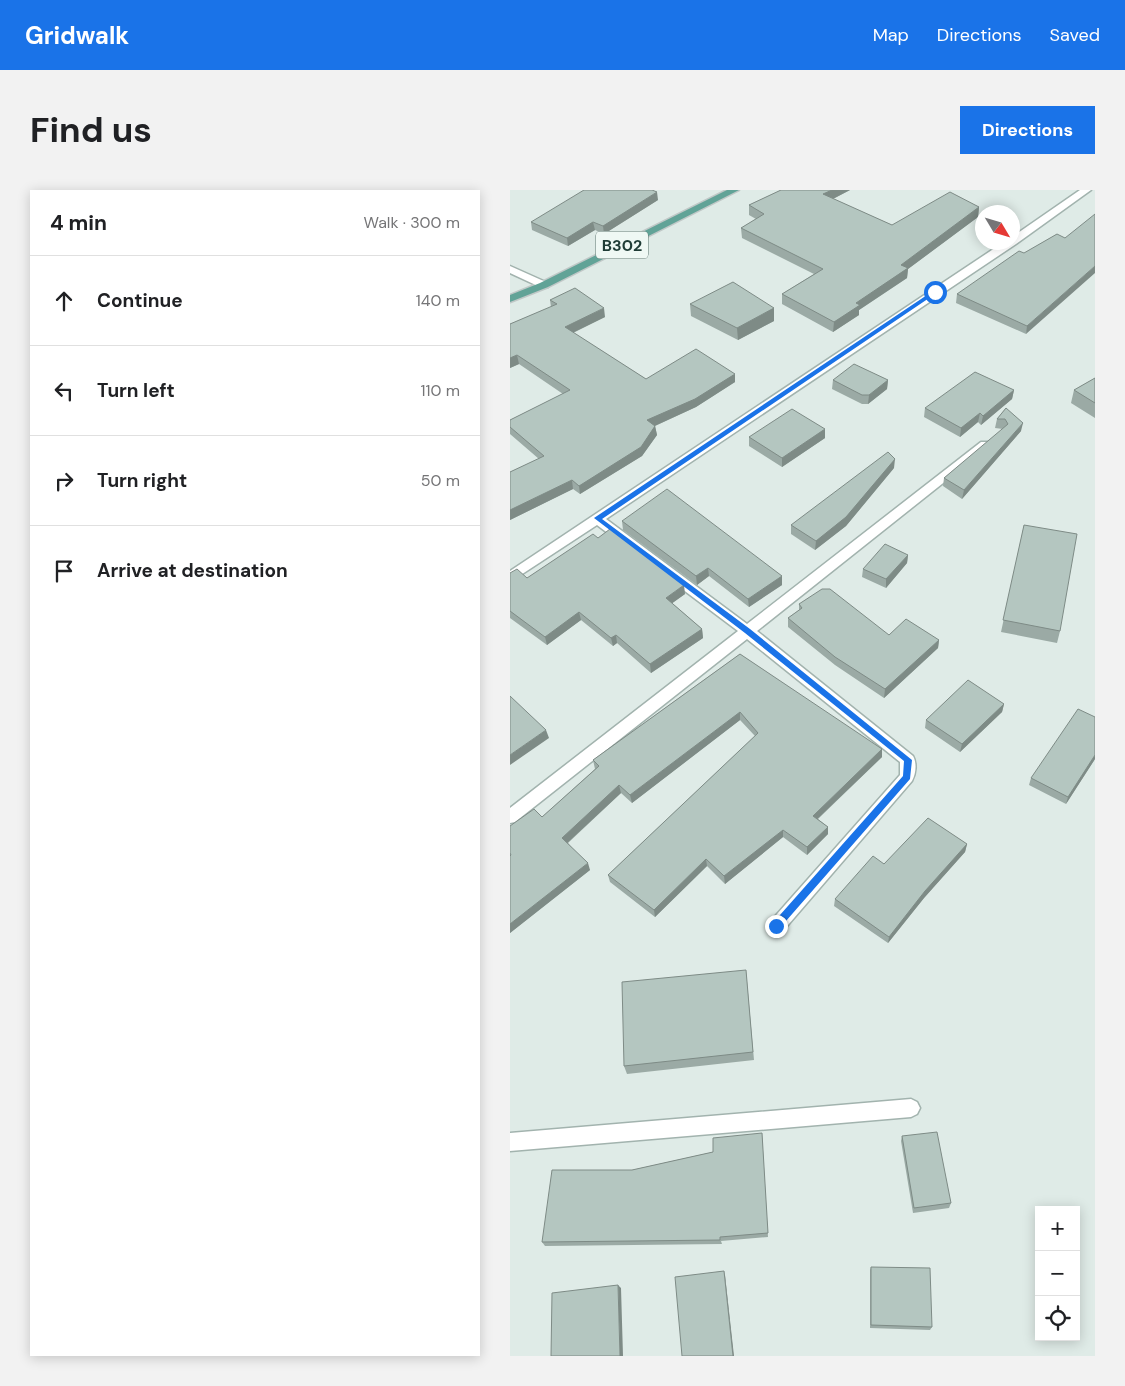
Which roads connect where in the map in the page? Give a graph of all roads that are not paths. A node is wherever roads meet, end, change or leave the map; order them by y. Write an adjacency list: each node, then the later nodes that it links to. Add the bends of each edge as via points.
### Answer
1 (734, 190): 6 (main road, B302)
2 (1086, 190): 3 (street)
3 (1020, 236)
4 (1000, 250): 9 (street)
5 (510, 269): 6 (street)
6 (544, 285): 7 (main road, B302)
7 (510, 299)
8 (992, 439): 11 (street)
9 (598, 518): 10 (street); 11 (street)
10 (510, 577)
11 (747, 631): 12 (street); 13 (street, via 908,760 907,777)
12 (510, 817)
13 (776, 926)
14 (911, 1108): 15 (street)
15 (510, 1142)

